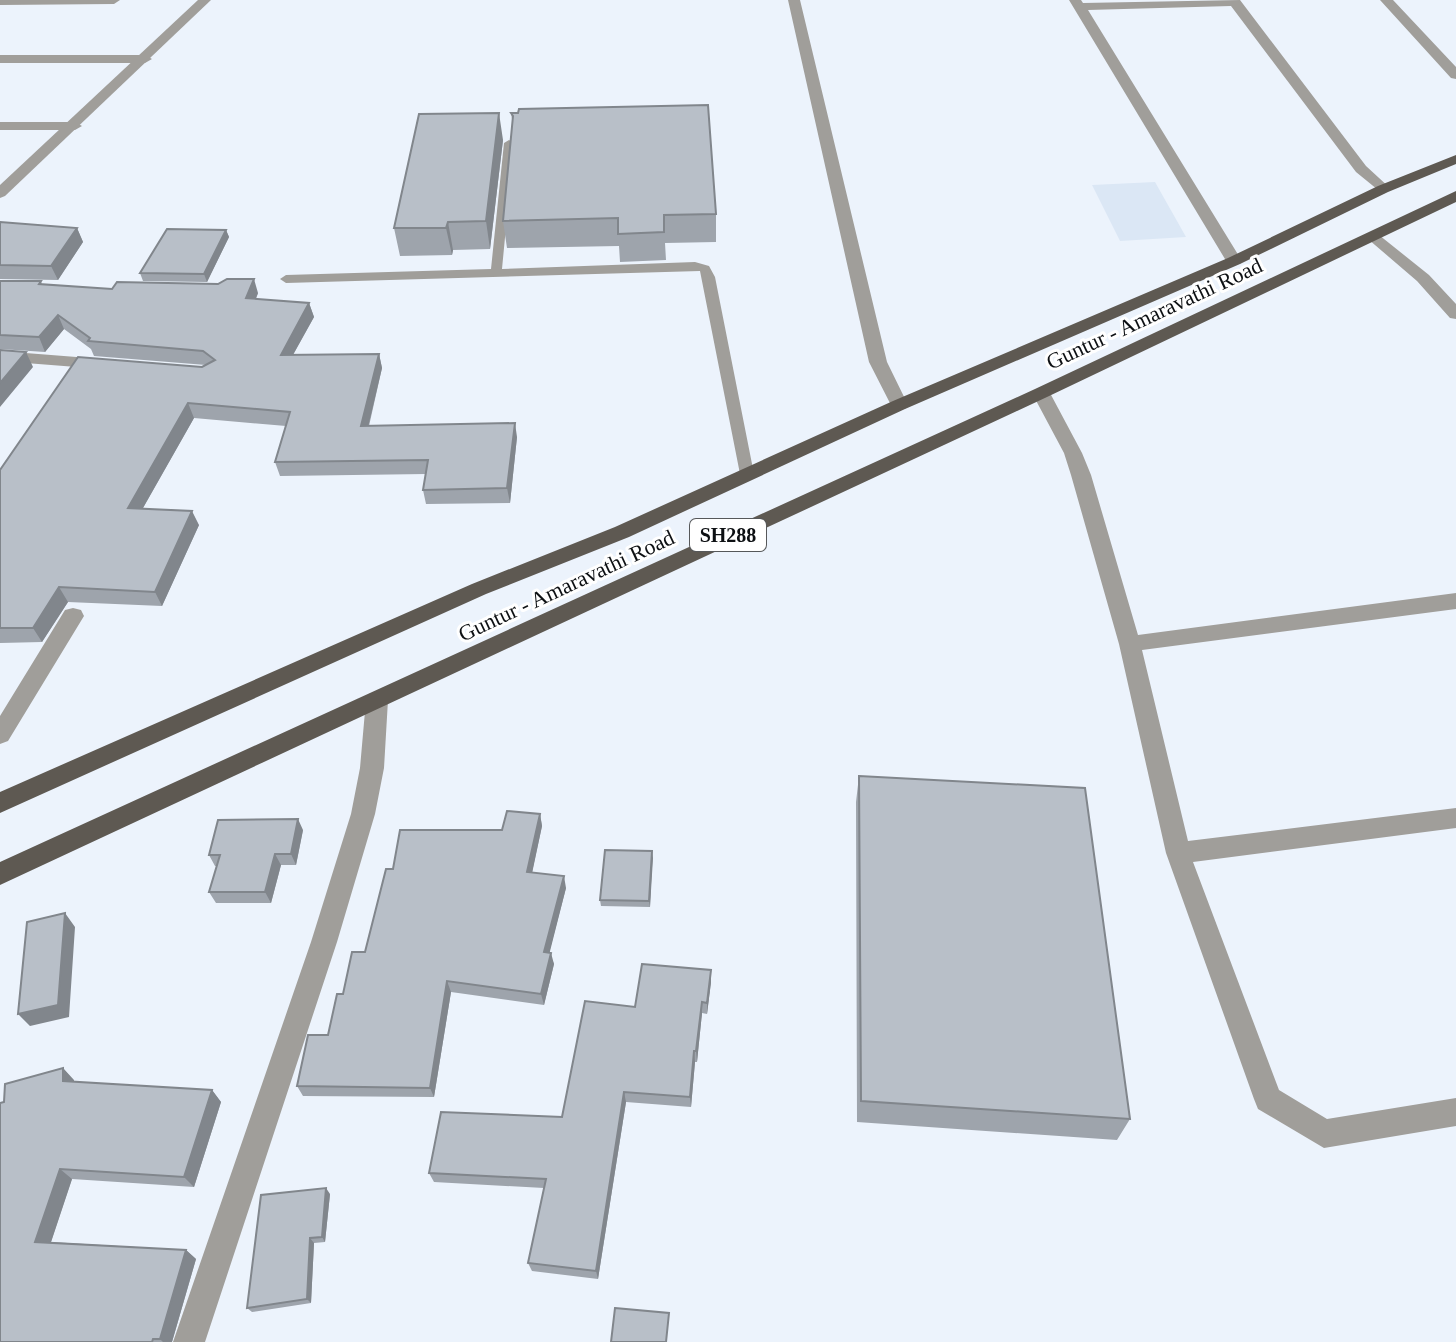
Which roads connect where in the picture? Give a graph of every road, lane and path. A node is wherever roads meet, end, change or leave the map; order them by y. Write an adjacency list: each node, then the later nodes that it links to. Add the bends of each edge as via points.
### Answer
1 (114, 0): 5 (street)
2 (205, 0): 9 (street)
3 (794, 0): 26 (street, via 878,362)
4 (1386, 0): 10 (street)
5 (0, 1)
6 (1234, 1): 7 (street); 15 (street, via 1361,169)
7 (1077, 4): 19 (street)
8 (0, 59): 9 (street)
9 (145, 59): 12 (street)
10 (1456, 75)
11 (0, 126): 12 (street)
12 (75, 126): 16 (street)
13 (509, 143): 20 (lane)
14 (1456, 159): 15 (main road, Guntur - Amaravathi Road / SH288)
15 (1383, 189): 19 (main road, Guntur - Amaravathi Road / SH288)
16 (0, 193)
17 (1456, 196): 18 (main road, Guntur - Amaravathi Road / SH288)
18 (1374, 236): 22 (street); 25 (main road, Guntur - Amaravathi Road / SH288)
19 (1234, 261): 26 (main road, Guntur - Amaravathi Road / SH288)
20 (496, 274): 21 (lane); 27 (lane, via 705,269)
21 (286, 279)
22 (1456, 314)
23 (0, 356): 24 (street)
24 (119, 365)
25 (1041, 393): 30 (street, via 1073,453); 31 (main road, Guntur - Amaravathi Road / SH288)
26 (899, 405): 27 (main road, Guntur - Amaravathi Road / SH288)
27 (747, 474): 33 (main road, Guntur - Amaravathi Road / SH288)
28 (1456, 601): 30 (street)
29 (73, 616): 32 (street)
30 (1130, 644): 35 (street)
31 (377, 700): 36 (main road, Guntur - Amaravathi Road / SH288); 38 (street, via 363,814)
32 (0, 735)
33 (0, 803)
34 (1456, 818): 35 (street)
35 (1178, 853): 37 (street, via 1268,1099 1324,1134)
36 (0, 874)
37 (1456, 1112)
38 (189, 1342)

